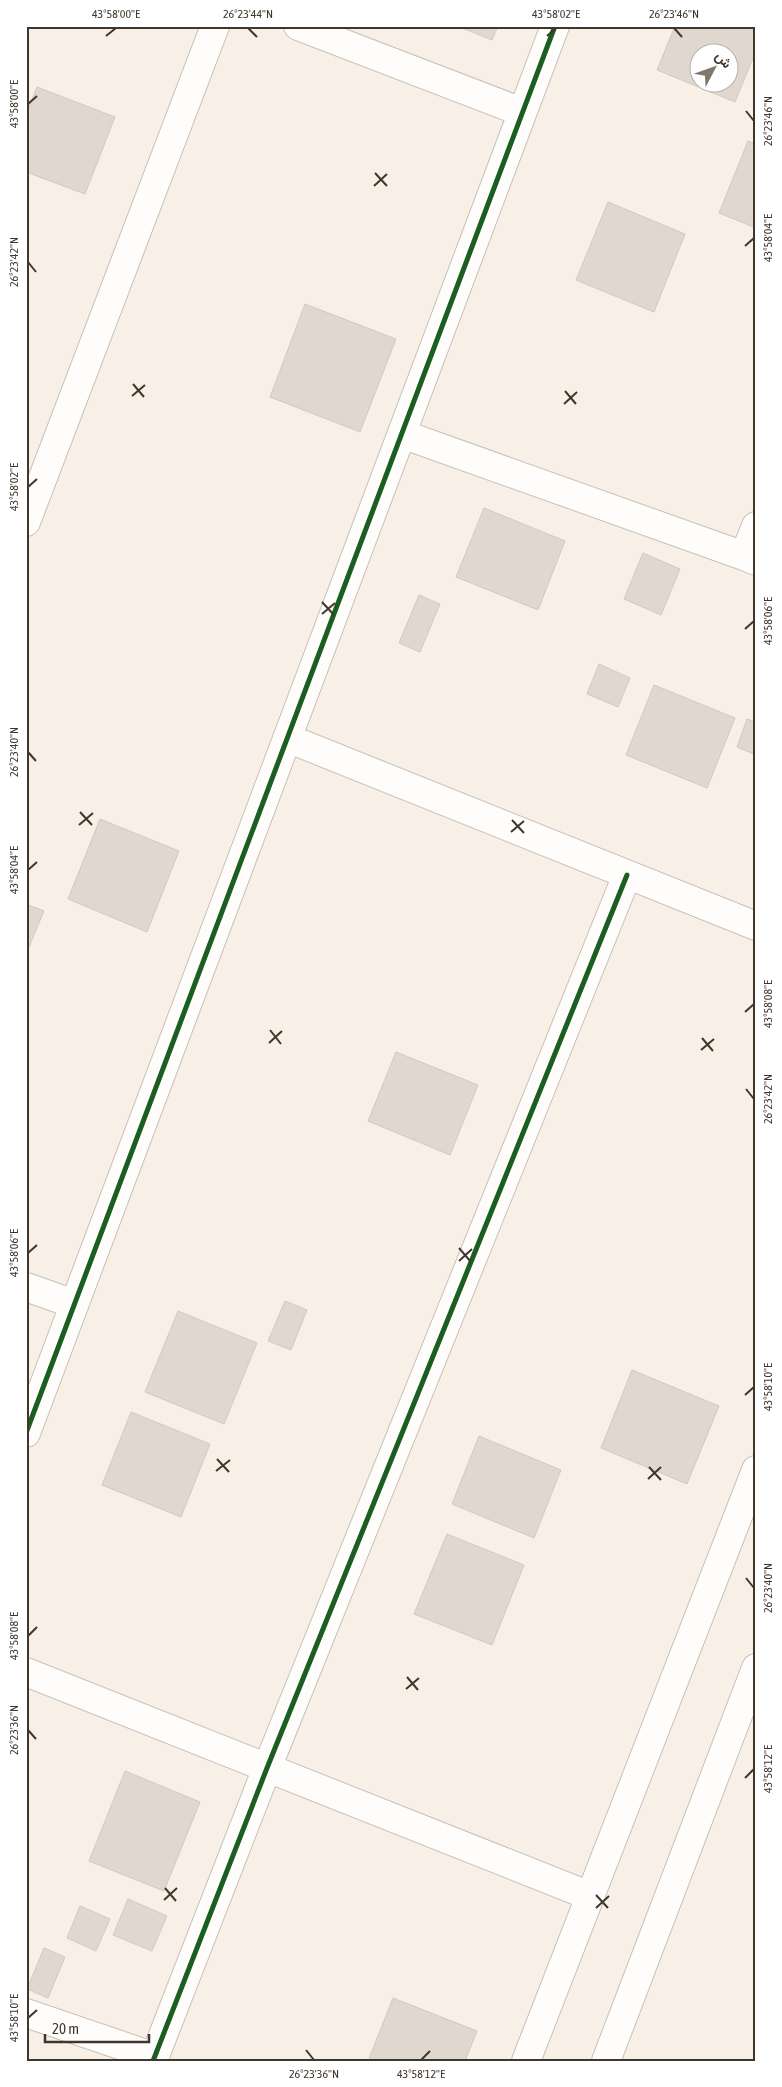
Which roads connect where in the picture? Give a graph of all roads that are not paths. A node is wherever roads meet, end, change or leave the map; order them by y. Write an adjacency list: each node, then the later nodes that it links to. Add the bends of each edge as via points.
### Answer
1 (215, 26): 6 (street)
2 (298, 26): 4 (street)
3 (555, 26): 4 (street)
4 (522, 112): 5 (street)
5 (402, 434): 8 (street); 9 (street)
6 (26, 522)
7 (756, 526): 8 (street)
8 (750, 558)
9 (287, 738): 10 (street); 13 (street)
10 (627, 875): 11 (street); 18 (street)
11 (756, 926)
12 (26, 1287): 13 (street)
13 (74, 1304): 14 (street)
14 (26, 1432)
15 (756, 1470): 19 (street)
16 (756, 1668): 23 (street)
17 (26, 1672): 18 (street)
18 (267, 1768): 19 (street); 21 (street)
19 (590, 1896): 22 (street)
20 (26, 2013): 21 (street)
21 (154, 2059)
22 (526, 2061)
23 (606, 2061)

